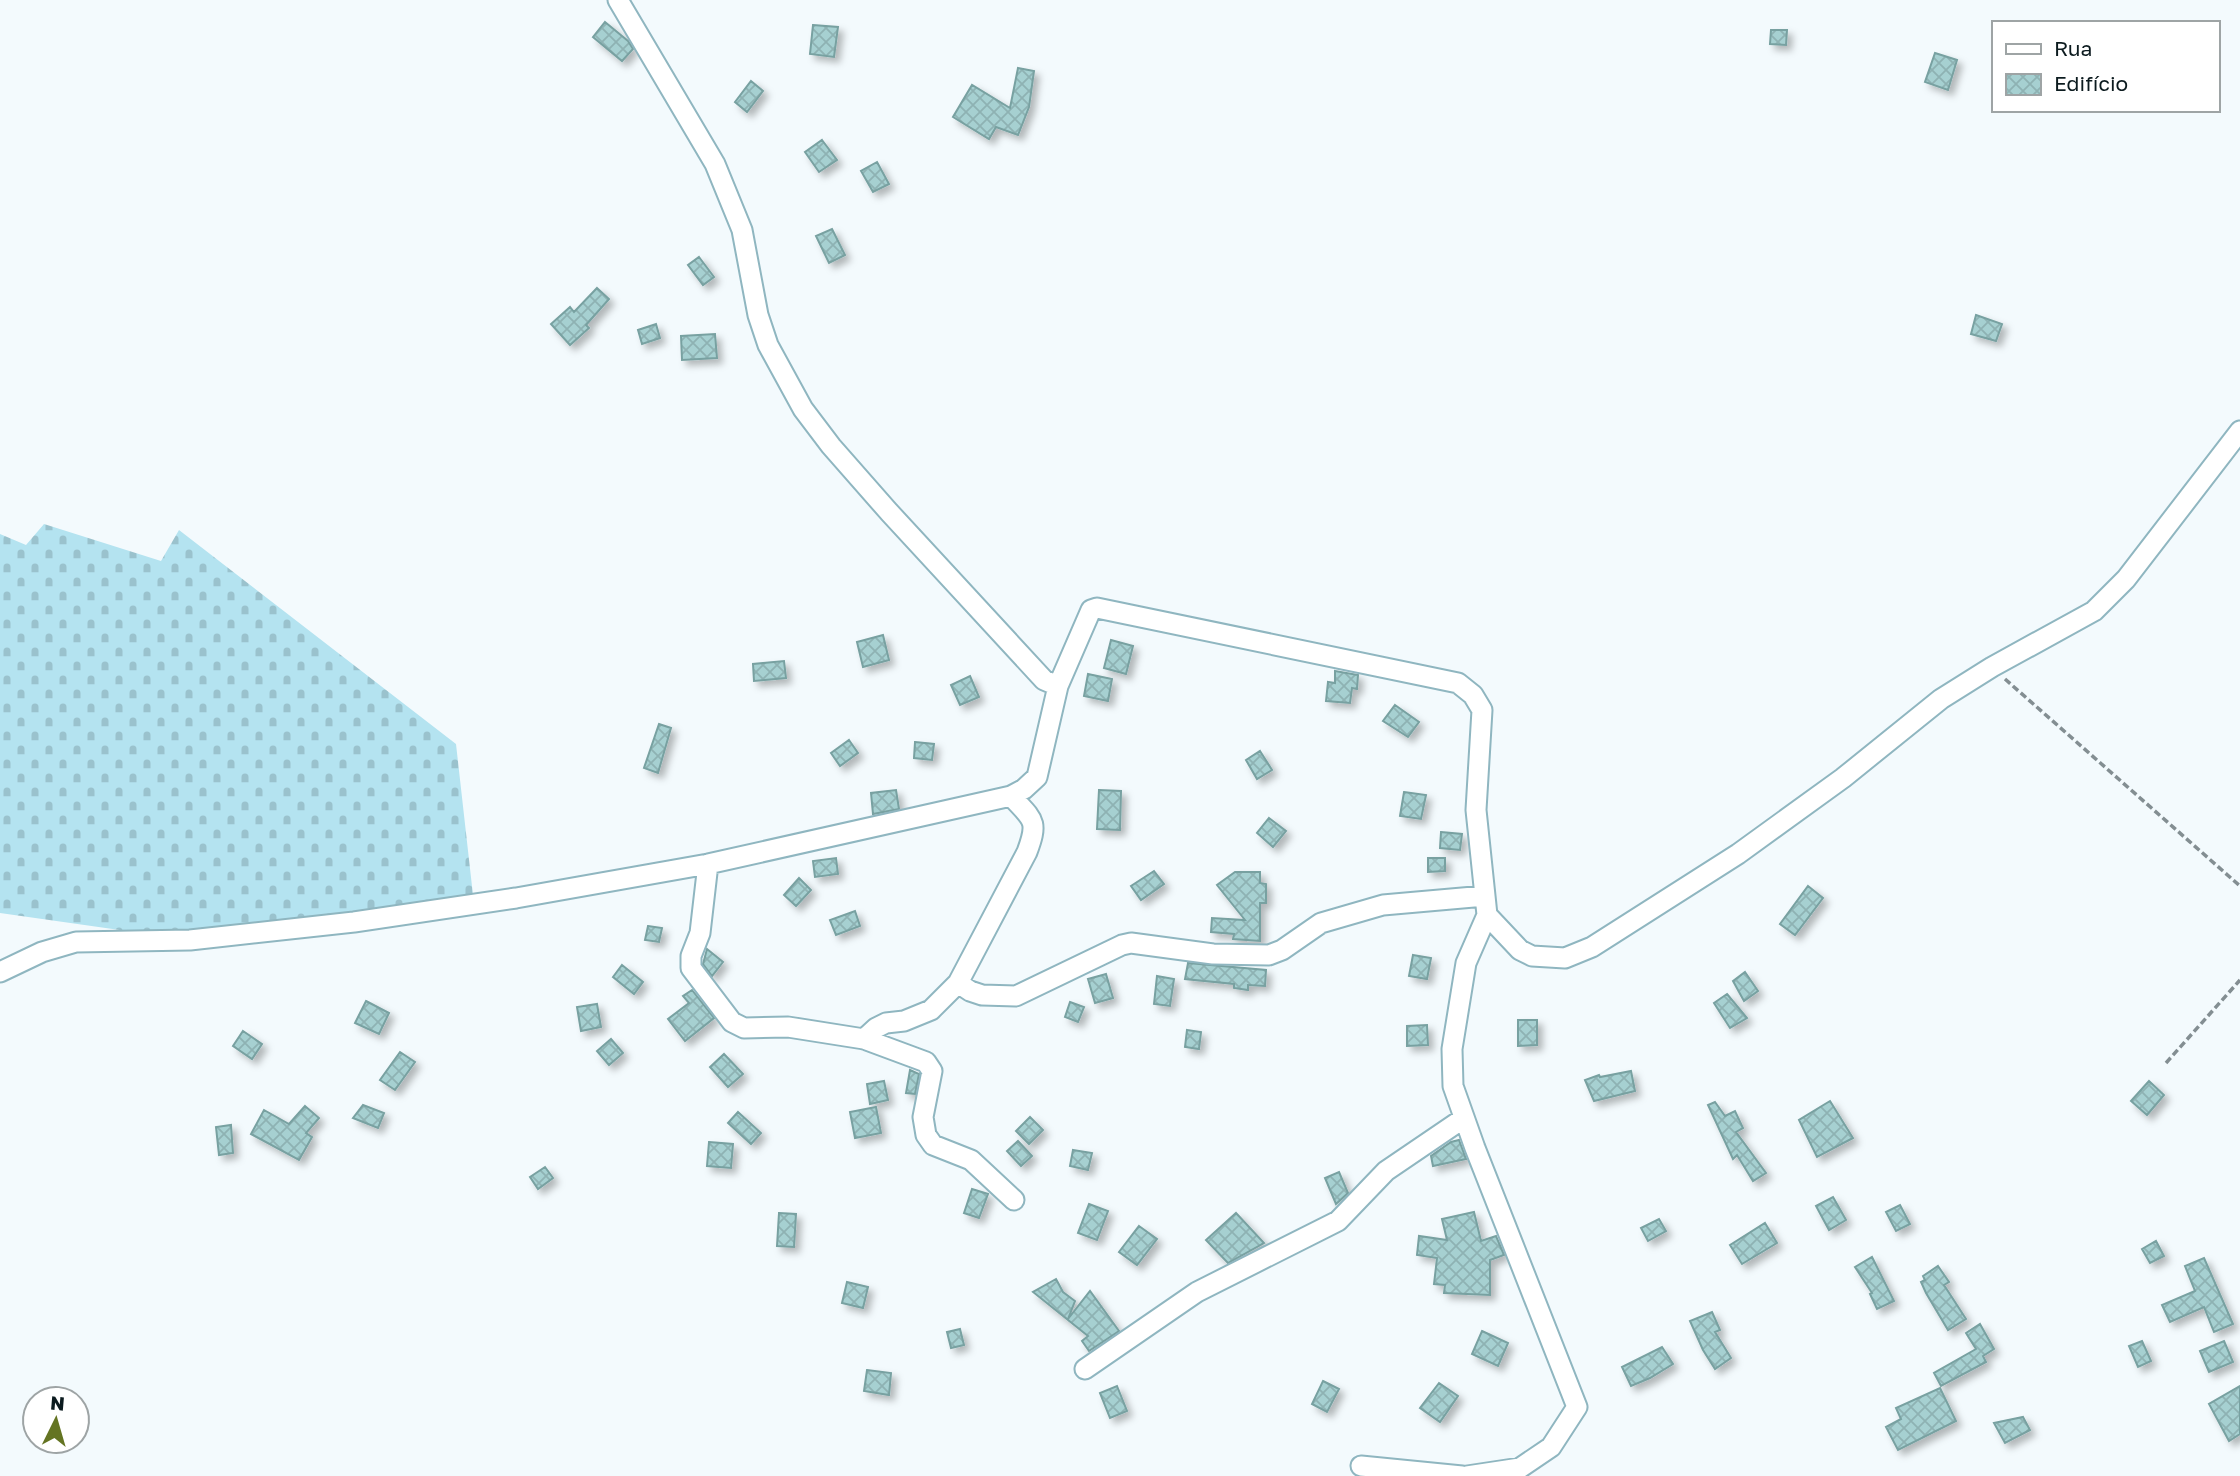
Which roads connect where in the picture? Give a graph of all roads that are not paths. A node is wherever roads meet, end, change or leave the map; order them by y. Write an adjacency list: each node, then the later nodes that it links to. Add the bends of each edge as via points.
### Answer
1 (618, 0): 3 (street, via 715,164 742,230 768,345 803,409 889,512 1044,680)
2 (2240, 431): 6 (street, via 2114,593 2094,611 1941,699 1738,854 1591,947 1565,958 1532,956 1520,950)
3 (1058, 686): 4 (street, via 1037,777); 6 (street, via 1093,608 1458,683 1482,710 1476,810)
4 (1011, 796): 5 (street); 8 (street, via 1030,817 1035,831)
5 (708, 864): 7 (street, via 354,922 190,940 76,942); 9 (street, via 691,968 732,1023 744,1028 788,1027)
6 (1486, 906): 8 (street, via 1383,905 1321,923 1269,955 1213,954 1131,943 1016,996 982,995); 10 (street, via 1466,963 1452,1049 1453,1086)
7 (0, 972)
8 (958, 983): 9 (street, via 931,1010 886,1023)
9 (863, 1039): 11 (street, via 930,1066 923,1117 926,1135 933,1145 971,1160)
10 (1464, 1118): 12 (street, via 1386,1171 1338,1221 1197,1293); 14 (street, via 1577,1407 1551,1447 1520,1468)
11 (1014, 1200)
12 (1085, 1369)
13 (1361, 1466): 14 (street)
14 (1465, 1476)

